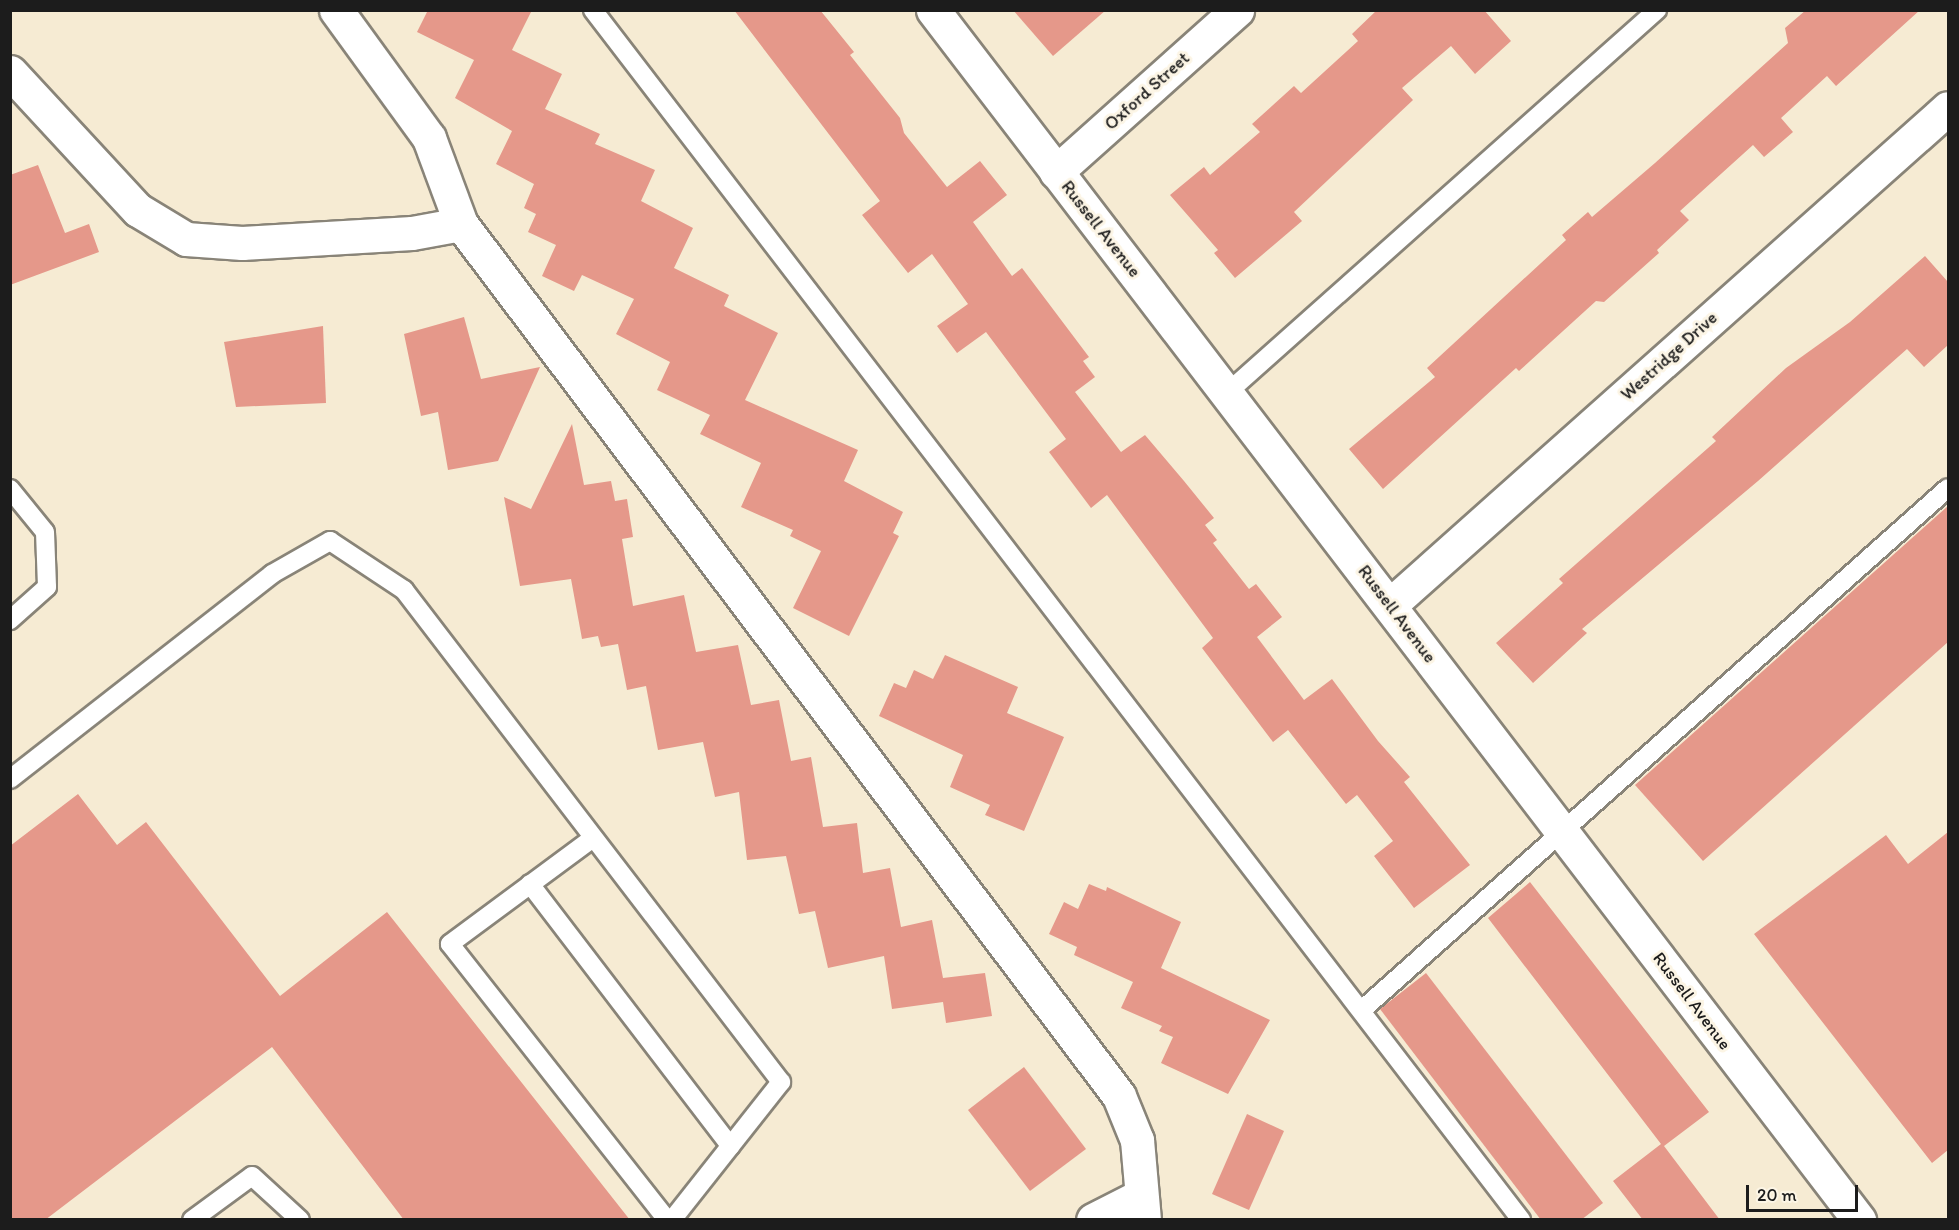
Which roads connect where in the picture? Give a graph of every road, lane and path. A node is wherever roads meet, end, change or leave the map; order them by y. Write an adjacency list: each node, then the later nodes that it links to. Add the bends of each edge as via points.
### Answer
1 (336, 10): 9 (street, via 429,138)
2 (593, 10): 19 (lane)
3 (933, 10): 8 (street, Russell Avenue)
4 (1237, 10): 8 (street, Oxford Street)
5 (1657, 10): 10 (lane)
6 (10, 72): 9 (street, via 138,210 186,239 253,242 412,233)
7 (1948, 108): 13 (street, Westridge Drive)
8 (1056, 172): 10 (street, Russell Avenue)
9 (461, 224): 21 (street, via 1119,1096 1137,1140)
10 (1227, 393): 13 (street, Russell Avenue)
11 (1948, 488): 16 (lane)
12 (10, 489): 14 (lane, via 45,532 47,587)
13 (1390, 604): 16 (street, Russell Avenue)
14 (10, 620)
15 (10, 779): 17 (lane, via 272,574 330,541 404,591)
16 (1563, 832): 19 (lane); 27 (street, Russell Avenue)
17 (593, 838): 18 (lane); 20 (lane, via 781,1082)
18 (530, 884): 20 (lane); 24 (lane, via 450,944)
19 (1363, 1009): 26 (lane)
20 (730, 1146): 24 (lane)
21 (1142, 1208): 25 (street)
22 (192, 1220): 23 (lane, via 252,1176)
23 (300, 1220)
24 (670, 1220)
25 (1093, 1220)
26 (1521, 1220)
27 (1859, 1220)

